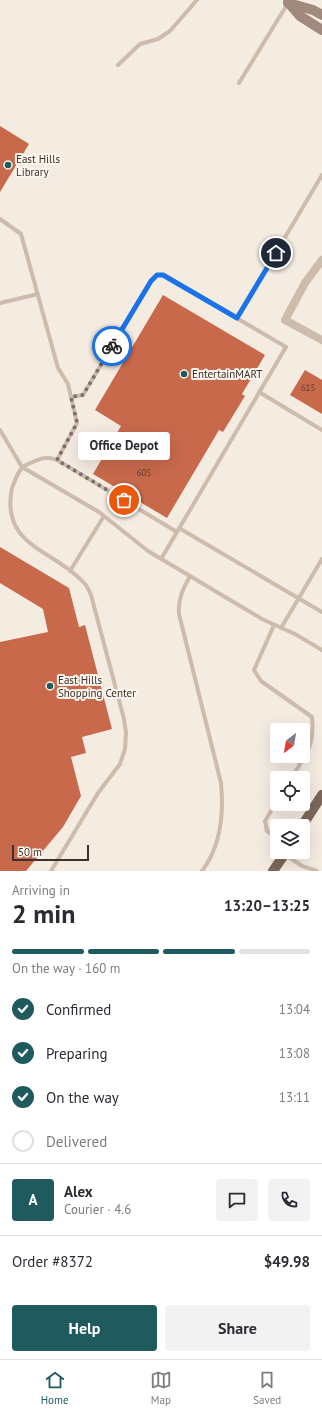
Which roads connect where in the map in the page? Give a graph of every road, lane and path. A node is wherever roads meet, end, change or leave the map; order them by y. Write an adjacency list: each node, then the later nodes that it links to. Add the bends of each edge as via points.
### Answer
1 (197, 0): 5 (lane, via 170,31 158,39 140,44)
2 (286, 1): 3 (main road); 4 (main road, via 300,16); 6 (lane)
3 (322, 15)
4 (322, 30)
5 (118, 65)
6 (239, 83)
7 (322, 175): 12 (lane)
8 (0, 219): 10 (lane, via 21,234)
9 (322, 260): 13 (street, via 305,283 285,320)
10 (38, 294): 11 (lane); 15 (lane, via 58,368 68,384)
11 (0, 303)
12 (237, 318): 14 (lane, via 286,347); 15 (lane, via 163,275 157,275 83,395)
13 (322, 340)
14 (259, 392): 17 (lane); 21 (lane)
15 (71, 397): 18 (lane, via 77,423)
16 (0, 430): 19 (lane)
17 (322, 430)
18 (57, 460): 19 (lane, via 50,457 41,458); 21 (lane)
19 (22, 467): 20 (lane); 24 (lane, via 14,481 7,505 15,533 25,543)
20 (104, 516): 22 (lane, via 136,543); 24 (lane)
21 (178, 530): 22 (lane); 26 (lane)
22 (161, 559): 25 (lane)
23 (322, 559): 26 (lane)
24 (70, 571): 38 (lane, via 84,582 91,595 124,720 125,749 120,764 98,793)
25 (190, 576): 28 (lane); 39 (lane, via 180,594 179,614 223,799 215,848)
26 (299, 598): 27 (lane); 29 (lane)
27 (322, 612)
28 (274, 624): 29 (lane); 31 (lane, via 254,670 261,681 312,716 314,733 309,749)
29 (281, 628): 30 (lane)
30 (322, 650)
31 (296, 771)
32 (322, 795): 34 (main road)
33 (271, 811): 35 (lane, via 265,821 266,831)
34 (307, 819)
35 (270, 834)
36 (281, 859): 40 (main road)
37 (293, 859): 41 (lane, via 302,866)
38 (51, 871)
39 (202, 871)
40 (273, 871)
41 (317, 871)

